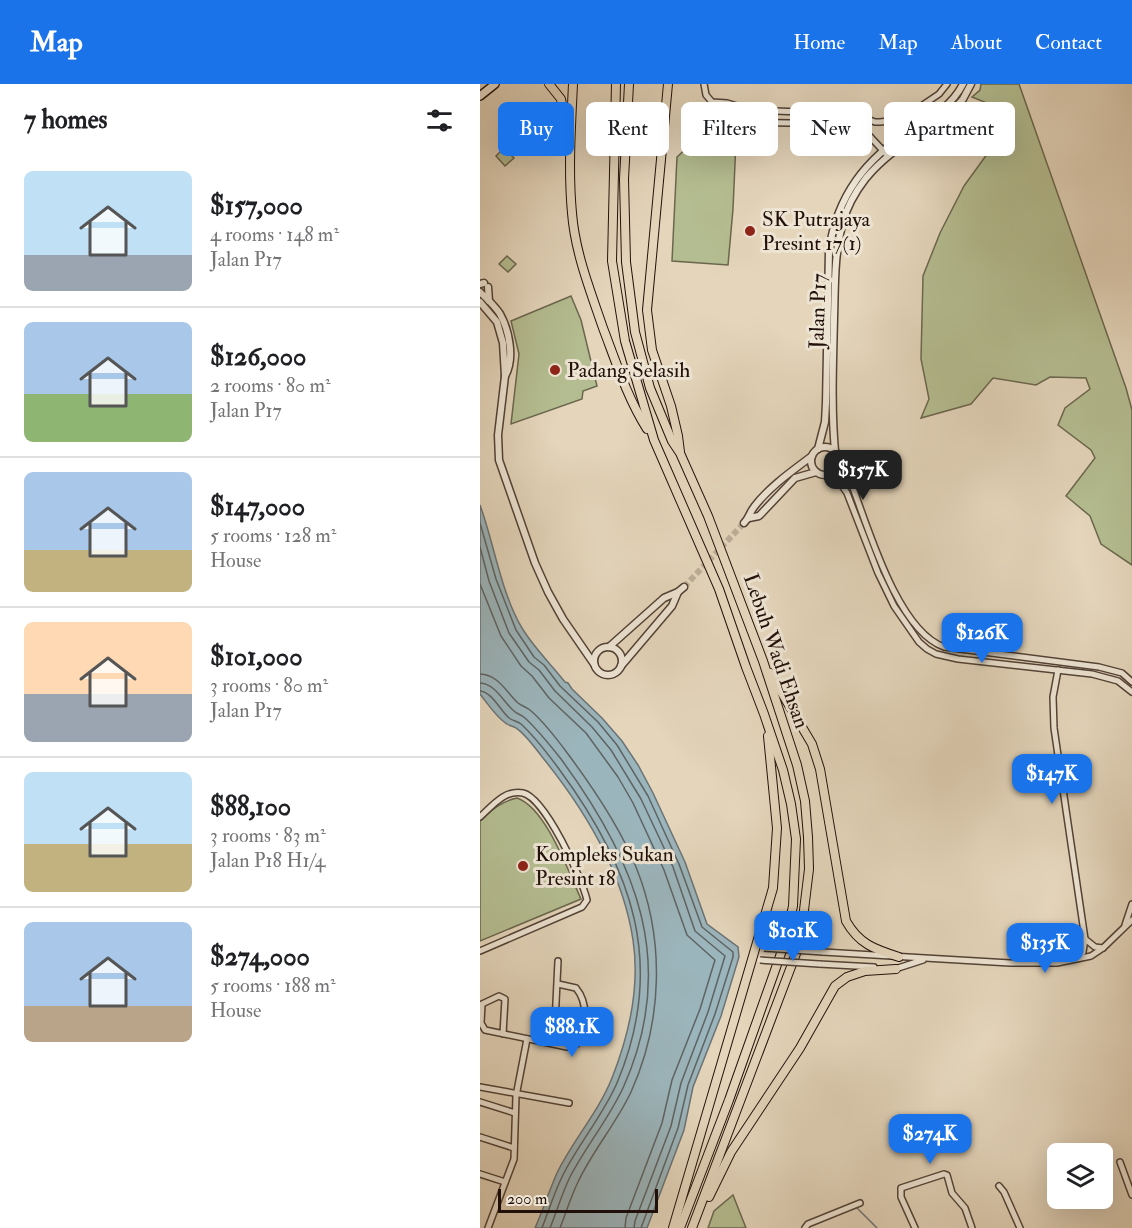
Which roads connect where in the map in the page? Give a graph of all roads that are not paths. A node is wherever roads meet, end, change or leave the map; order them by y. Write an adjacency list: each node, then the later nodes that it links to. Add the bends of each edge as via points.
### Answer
1 (495, 84): 12 (main road)
2 (549, 84): 13 (main road)
3 (573, 84): 14 (main road)
4 (616, 84): 30 (main road, Lebuh Wadi Ehsan, via 612,261 625,341)
5 (629, 84): 33 (main road, Lebuh Wadi Ehsan, via 625,238 635,332 650,388)
6 (668, 84): 24 (main road)
7 (673, 84): 24 (main road)
8 (704, 84): 15 (street)
9 (947, 84): 18 (street, via 931,100 897,120)
10 (963, 84): 16 (street, Jalan P17)
11 (971, 84): 17 (street, Jalan P17)
12 (480, 96)
13 (561, 102)
14 (572, 102)
15 (712, 102)
16 (951, 102)
17 (960, 102)
18 (872, 121)
19 (872, 139): 20 (street)
20 (884, 152)
21 (884, 154): 31 (street, Jalan P17, via 868,165 851,187 838,209 831,234 825,422)
22 (884, 154): 32 (street, Jalan P17, via 849,204 839,235 832,411)
23 (570, 156): 30 (main road, via 575,241 624,386)
24 (660, 158): 33 (main road, via 647,310 652,350 671,406)
25 (484, 284): 27 (street)
26 (480, 293): 27 (street)
27 (489, 301): 29 (street, via 507,333 510,357)
28 (480, 302): 29 (street, via 500,328)
29 (505, 376): 39 (street, via 499,460 540,575 563,620)
30 (654, 440): 48 (main road, Lebuh Wadi Ehsan, via 719,589)
31 (818, 449): 32 (street); 34 (street)
32 (836, 451): 35 (street)
33 (680, 453): 40 (main road, Lebuh Wadi Ehsan)
34 (812, 456): 36 (street); 36 (street, via 752,508 746,520 759,516 795,478)
35 (839, 463): 37 (street); 44 (street, via 849,477 896,596 928,639 944,647)
36 (816, 472): 37 (street)
37 (828, 475): 43 (street, via 838,480 847,493 885,591 927,649 947,657)
38 (605, 648): 39 (street); 41 (street, via 594,657); 42 (street, via 620,653); 42 (street, via 664,598 681,589 672,606)
39 (584, 649): 41 (street)
40 (763, 662): 57 (main road, via 812,744 820,769 846,921 854,936); 83 (main road, Lebuh Wadi Ehsan, via 805,801 809,869 800,943)
41 (594, 664): 42 (street, via 601,673 609,674)
42 (621, 666)
43 (1058, 670): 45 (street); 53 (street, via 1053,697 1054,728)
44 (1122, 673): 45 (street); 46 (street)
45 (1118, 681): 47 (street)
46 (1132, 681)
47 (1132, 692)
48 (764, 714): 54 (main road, via 777,828 772,888); 82 (main road, Lebuh Wadi Ehsan, via 791,804 796,839 793,906 785,942)
49 (480, 817): 56 (street, via 503,796 525,793 531,797 564,843 587,900 582,907)
50 (1132, 904): 52 (street)
51 (1132, 920): 52 (street)
52 (1125, 926): 55 (street)
53 (1085, 939): 55 (street); 59 (street)
54 (755, 947): 57 (street, bridge); 60 (main road)
55 (1103, 948): 59 (street)
56 (480, 951)
57 (900, 957): 58 (street)
58 (926, 959): 59 (street, via 1010,963); 62 (street)
59 (1078, 959)
60 (751, 960): 62 (street, bridge); 81 (main road)
61 (558, 962): 63 (street)
62 (896, 969): 83 (main road, via 847,977 835,986 800,1048 731,1152)
63 (558, 984): 66 (street); 66 (street, via 578,989 585,1017 577,1044)
64 (503, 1034): 64 (street, via 485,1030 481,1023 482,1004 502,996); 65 (street)
65 (527, 1039): 66 (street); 68 (street)
66 (554, 1044)
67 (480, 1087): 68 (street)
68 (516, 1092): 70 (street); 71 (street)
69 (480, 1102): 71 (street)
70 (569, 1103)
71 (515, 1113): 73 (street)
72 (480, 1137): 73 (street)
73 (514, 1148): 76 (street)
74 (1120, 1162): 78 (street)
75 (480, 1174): 76 (street)
76 (505, 1182): 80 (street)
77 (999, 1186): 87 (street)
78 (1132, 1195)
79 (860, 1203): 84 (street)
80 (488, 1228)
81 (673, 1228)
82 (680, 1228)
83 (693, 1228)
84 (805, 1228)
85 (915, 1228): 86 (street, via 901,1188 944,1174 948,1175 952,1193 965,1208)
86 (972, 1228)
87 (1020, 1228)

